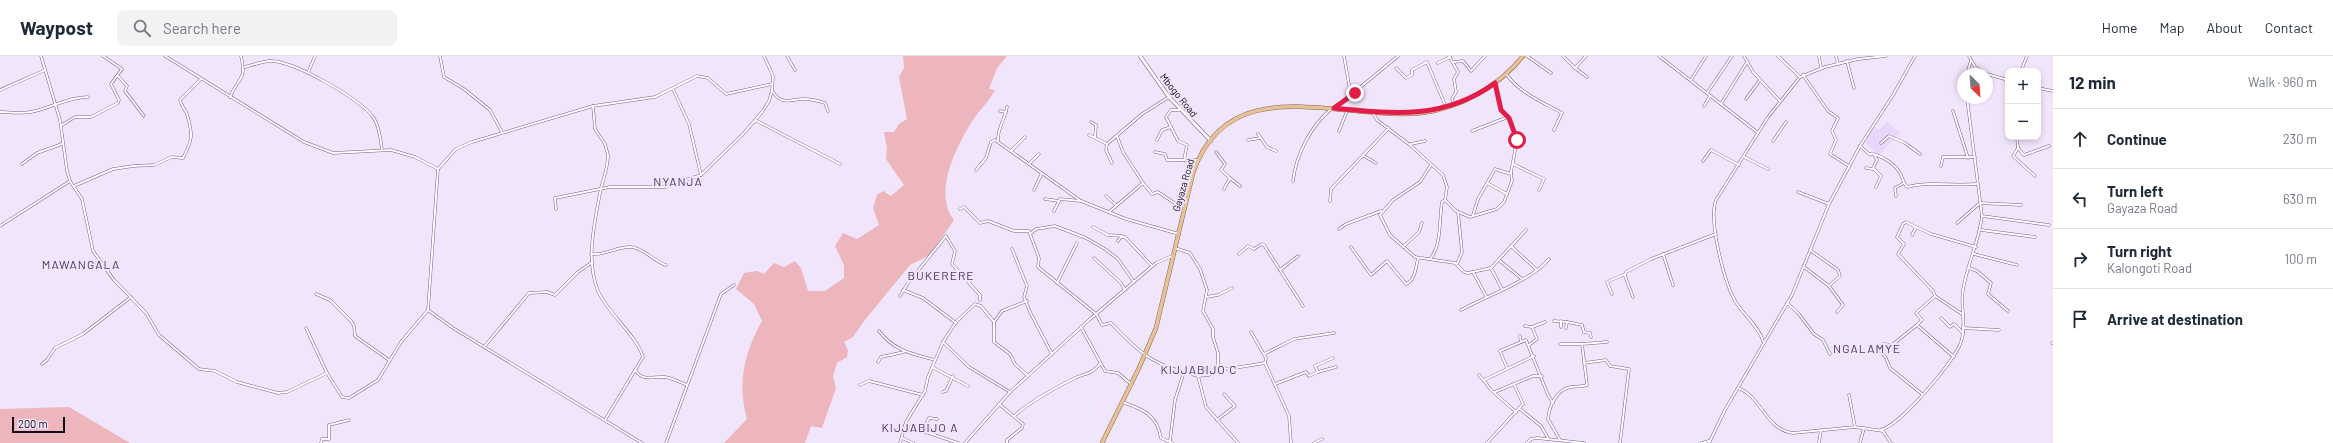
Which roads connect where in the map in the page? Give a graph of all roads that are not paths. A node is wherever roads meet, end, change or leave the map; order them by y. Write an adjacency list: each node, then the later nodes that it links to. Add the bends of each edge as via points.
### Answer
1 (41, 56): 42 (street)
2 (103, 56): 48 (street, via 122,69)
3 (165, 56): 52 (street)
4 (241, 56): 35 (street)
5 (315, 56): 44 (street)
6 (440, 56): 100 (street, via 444,77 490,110)
7 (766, 56): 57 (street, via 773,76)
8 (787, 56): 43 (street)
9 (1140, 56): 69 (main road, Mbogo Road)
10 (1344, 56): 65 (street)
11 (1398, 56): 65 (street)
12 (1450, 56): 31 (street); 33 (street)
13 (1484, 56): 31 (street, via 1471,71 1463,60)
14 (1523, 56): 46 (main road, Gayaza Road)
15 (1527, 56): 45 (street)
16 (1563, 56): 37 (street)
17 (1586, 56): 37 (street)
18 (1659, 56): 54 (street)
19 (1706, 56): 54 (street)
20 (1732, 56): 64 (street)
21 (1744, 56): 32 (street)
22 (1780, 56): 51 (street)
23 (1819, 56): 38 (street)
24 (1836, 56): 34 (street)
25 (1886, 56): 30 (street)
26 (1915, 56): 119 (street)
27 (1969, 56): 29 (street)
28 (2027, 56): 41 (street)
29 (1971, 60): 39 (street); 40 (street)
30 (1847, 61): 34 (street); 58 (street)
31 (1454, 62): 75 (street, via 1458,72 1454,79)
32 (1747, 62): 55 (street); 72 (street)
33 (1438, 63)
34 (1838, 64): 38 (street)
35 (245, 67): 44 (street, via 270,61); 68 (street, via 242,78)
36 (1396, 68): 80 (street, via 1406,78 1412,75 1412,70 1427,62)
37 (1575, 68): 50 (street)
38 (1821, 68): 47 (street)
39 (1969, 68)
40 (1977, 68)
41 (2021, 68)
42 (45, 70): 61 (street); 74 (street)
43 (795, 70)
44 (308, 73): 122 (street, via 343,92 374,118)
45 (1551, 73)
46 (1506, 74): 56 (main road, Gayaza Road); 97 (street, via 1530,96 1562,113)
47 (1803, 75): 51 (street); 147 (street, via 1828,111 1838,118 1832,131 1836,140 1830,154)
48 (118, 76): 89 (street, via 127,86 125,91); 94 (street, via 111,84 119,100 118,104 88,118 75,117)
49 (1993, 76): 53 (street)
50 (1587, 77)
51 (1800, 77): 71 (street)
52 (201, 79): 68 (street); 165 (street, via 180,100 192,135 191,144 183,158 174,156 154,165 113,169)
53 (2005, 79)
54 (1691, 80): 64 (street)
55 (1760, 80): 70 (street); 71 (street)
56 (1495, 83): 75 (main road, Gayaza Road); 90 (street, via 1501,110)
57 (772, 84): 59 (street, via 726,94 708,78 697,76); 62 (street)
58 (1854, 88)
59 (673, 89): 76 (street, via 649,99); 156 (street, via 689,124)
60 (2041, 89): 63 (street)
61 (0, 90)
62 (772, 91): 83 (street, via 785,101 804,99 825,103); 91 (street, via 764,109)
63 (2053, 91)
64 (1707, 94): 66 (street)
65 (1351, 96): 79 (street)
66 (1710, 96): 72 (street); 77 (street)
67 (88, 97): 74 (street, via 76,97)
68 (230, 97): 122 (street, via 293,137 333,153)
69 (1169, 97): 81 (main road, Mbogo Road); 104 (street, via 1142,114)
70 (1746, 99)
71 (1780, 101): 101 (street)
72 (1721, 104): 101 (street)
73 (1968, 104): 133 (street)
74 (56, 105): 86 (street, via 25,113); 94 (street)
75 (1454, 105): 80 (main road, Gayaza Road)
76 (593, 106): 100 (street); 168 (street, via 595,129 605,144 608,155)
77 (1704, 106)
78 (1007, 107): 87 (street)
79 (1333, 108): 82 (main road, Gayaza Road); 111 (main road, Gayaza Road, via 1286,105 1263,108 1231,122); 160 (street, via 1316,125 1301,151)
80 (1446, 108): 88 (main road, Gayaza Road, via 1414,113)
81 (1180, 110): 95 (street, via 1167,114); 111 (main road, Mbogo Road)
82 (1347, 110): 88 (main road, Gayaza Road); 98 (street)
83 (828, 111)
84 (1000, 111): 87 (street)
85 (1953, 111): 134 (street)
86 (0, 112)
87 (1006, 112): 114 (street, via 1000,125)
88 (1373, 112): 96 (street, via 1377,120)
89 (144, 116)
90 (1508, 117): 99 (street); 144 (street, via 1517,140)
91 (752, 122): 142 (street, via 757,121); 156 (street)
92 (1091, 122): 106 (street, via 1096,125)
93 (1786, 122): 113 (street)
94 (61, 125): 116 (street)
95 (1171, 127): 108 (street, via 1162,130); 135 (street, via 1178,141 1187,145)
96 (1389, 128): 118 (street); 130 (street)
97 (1554, 130)
98 (1339, 131)
99 (1472, 131)
100 (502, 132): 150 (street, via 458,147)
101 (1757, 132): 132 (street)
102 (1258, 134): 107 (street)
103 (1089, 135): 106 (street)
104 (1117, 136): 117 (street); 161 (street, via 1123,152)
105 (1025, 137): 123 (street)
106 (1095, 137): 117 (street)
107 (1260, 138): 109 (street); 124 (street, via 1267,147)
108 (1156, 140)
109 (1248, 140)
110 (2017, 140): 121 (street)
111 (1211, 141): 136 (main road, Gayaza Road)
112 (1425, 141): 118 (street)
113 (1773, 141)
114 (998, 142): 123 (street); 153 (street, via 991,142 986,158)
115 (1881, 143): 129 (street, via 1890,136 1906,143)
116 (62, 144): 141 (street, via 37,153); 159 (street)
117 (1107, 144): 139 (street, via 1106,150)
118 (1410, 145): 145 (street)
119 (1860, 146): 128 (street, via 1869,154); 147 (street)
120 (2049, 146): 121 (street, via 2024,155)
121 (2018, 148): 157 (street, via 2013,156)
122 (382, 150): 150 (street, via 399,151)
123 (1011, 151): 143 (street)
124 (1276, 151)
125 (1155, 152): 135 (street, via 1165,154 1167,160)
126 (1216, 152): 158 (street, via 1225,164 1221,170)
127 (1039, 154): 143 (street)
128 (1874, 154): 131 (street); 137 (street)
129 (1920, 154)
130 (1364, 156): 140 (street); 180 (street, via 1331,188)
131 (1880, 156): 137 (street); 163 (street, via 1898,170)
132 (1744, 157): 146 (street); 151 (street)
133 (1975, 157): 134 (street); 164 (street)
134 (1968, 158): 148 (street, via 1943,157)
135 (1184, 160): 136 (street)
136 (1198, 160): 185 (main road, Gayaza Road)
137 (1877, 160): 152 (street)
138 (1703, 161): 146 (street, via 1711,150)
139 (1112, 163)
140 (1376, 163)
141 (22, 164)
142 (840, 164)
143 (1029, 164): 154 (street)
144 (1513, 164): 155 (street); 171 (street, via 1544,179)
145 (1431, 165): 177 (street, via 1444,178 1447,187); 189 (street, via 1420,182)
146 (1740, 165): 205 (street, via 1714,206)
147 (1849, 166): 182 (street)
148 (1941, 166)
149 (1866, 168): 152 (street)
150 (438, 169): 263 (street)
151 (1768, 169)
152 (1873, 169): 167 (street, via 1881,176)
153 (976, 170)
154 (1042, 173): 170 (street); 179 (street)
155 (1511, 174): 162 (street, via 1495,169); 173 (street, via 1512,181)
156 (701, 175): 168 (street, via 660,188)
157 (2035, 176)
158 (1230, 178): 166 (street); 169 (street)
159 (70, 181): 165 (street); 197 (street)
160 (1293, 181)
161 (1143, 183): 183 (street); 185 (street, via 1152,194 1158,192 1176,204)
162 (1487, 183): 173 (street); 192 (street)
163 (1904, 183): 164 (street, via 1907,187 1932,183); 175 (street, via 1896,188)
164 (1977, 184): 181 (street)
165 (74, 186): 256 (street, via 82,199 93,251)
166 (1240, 186)
167 (1876, 187)
168 (601, 188): 186 (street, via 555,198); 218 (street)
169 (1224, 189)
170 (1034, 190)
171 (1539, 190)
172 (1798, 192): 182 (street)
173 (1507, 194): 192 (street, via 1500,207)
174 (1106, 196): 183 (street)
175 (1896, 196)
176 (1045, 199): 178 (street)
177 (1446, 200): 191 (street); 226 (street, via 1442,202 1438,240)
178 (1059, 201): 179 (street); 188 (street)
179 (1081, 201): 190 (street)
180 (1330, 201)
181 (1980, 203): 184 (street); 193 (street); 194 (street)
182 (1829, 204): 217 (street)
183 (1116, 205): 190 (street)
184 (2021, 205)
185 (1185, 206): 204 (main road, Gayaza Road)
186 (556, 209)
187 (960, 209): 203 (street, via 964,207 980,223 988,220 1014,231 1027,230)
188 (1054, 211)
189 (1381, 211): 200 (street, via 1346,224); 213 (street, via 1380,217 1388,233)
190 (1109, 212): 204 (street)
191 (1458, 212): 192 (street); 230 (street, via 1462,252)
192 (1473, 216)
193 (1982, 216): 196 (street); 202 (street)
194 (1956, 223)
195 (1422, 224): 213 (street, via 1419,232)
196 (2049, 225)
197 (0, 226)
198 (1093, 227): 207 (street, via 1108,234)
199 (1916, 227): 206 (street); 214 (street, via 1930,234); 255 (street, via 1906,222 1903,224 1897,237 1904,244 1898,254)
200 (1340, 229)
201 (1526, 230): 211 (street)
202 (1981, 230): 208 (street); 214 (street)
203 (1031, 234): 242 (street, via 1036,229 1056,226 1086,238 1105,248 1118,259); 243 (street, via 1039,258 1038,267)
204 (1178, 234): 215 (main road, Gayaza Road)
205 (1716, 234): 220 (street); 294 (street, via 1733,298)
206 (1912, 235)
207 (1123, 236): 209 (street); 233 (street)
208 (2035, 237)
209 (1118, 241)
210 (1077, 242): 243 (street)
211 (1511, 246): 228 (street); 238 (street)
212 (1351, 247): 225 (street, via 1371,275 1387,261 1406,284 1414,276)
213 (1403, 247): 225 (street)
214 (1976, 247): 221 (street)
215 (1175, 248): 222 (main road, Gayaza Road); 257 (street, via 1190,253 1198,264 1206,288)
216 (1012, 249): 260 (street, via 1027,286 1024,296)
217 (1810, 250): 235 (street); 246 (street, via 1839,273 1838,279)
218 (592, 254): 229 (street); 231 (street, via 602,255 632,247)
219 (1239, 254): 237 (street, via 1248,246 1256,249 1262,244)
220 (1663, 254): 240 (street); 245 (street)
221 (1974, 254): 232 (street); 236 (street)
222 (1174, 256): 233 (street); 303 (main road, Gayaza Road, via 1158,322)
223 (1298, 256): 237 (street)
224 (1094, 258): 250 (street)
225 (1418, 258): 226 (street)
226 (1430, 259): 230 (street)
227 (1549, 259): 238 (street)
228 (1499, 260): 234 (street); 241 (street)
229 (591, 264): 298 (street, via 578,272 555,295 548,292 530,292); 318 (street, via 598,291 604,302 642,355)
230 (1457, 264): 239 (street, via 1464,272)
231 (666, 265)
232 (2017, 265)
233 (1152, 266): 242 (street)
234 (1491, 268): 239 (street); 248 (street)
235 (1804, 268): 246 (street); 261 (street)
236 (1969, 268): 265 (street, via 1977,271 1991,283 1988,294); 268 (street, via 1964,285)
237 (1279, 270): 262 (street)
238 (1537, 270): 241 (street)
239 (1473, 272): 254 (street)
240 (1625, 274): 252 (street, via 1607,282); 258 (street)
241 (1522, 279): 248 (street)
242 (1134, 282): 250 (street)
243 (1057, 283): 267 (street)
244 (734, 285): 331 (street, via 721,294)
245 (1673, 285)
246 (1829, 286): 266 (street, via 1843,305)
247 (1232, 288): 257 (street, via 1218,295)
248 (1502, 289): 254 (street)
249 (903, 290): 253 (street); 259 (street, via 946,236 955,251 952,264 980,295); 275 (street, via 923,298)
250 (1125, 290): 267 (street)
251 (316, 294): 307 (street, via 330,300 351,321 355,336)
252 (1612, 294)
253 (900, 296)
254 (1486, 296): 264 (street)
255 (1935, 296): 268 (street); 277 (street, via 1916,313 1922,320)
256 (131, 297): 312 (street, via 83,334 55,348); 321 (street, via 148,316 159,335 199,369 215,371 237,382 281,394)
257 (1206, 297): 317 (street, via 1203,311 1213,329)
258 (1634, 297)
259 (980, 300)
260 (1027, 301): 272 (street, via 1002,311); 300 (street)
261 (1787, 303): 294 (street); 302 (street, via 1814,334 1823,340)
262 (1303, 306)
263 (428, 310): 298 (street); 307 (street)
264 (1461, 310)
265 (2008, 311)
266 (1836, 312)
267 (1096, 314): 278 (street); 303 (street, via 1102,325 1110,322)
268 (1962, 314): 283 (street)
269 (1941, 318): 288 (street, via 1950,327 1954,324)
270 (1554, 321): 271 (street)
271 (1561, 321): 274 (street); 280 (street)
272 (994, 322): 275 (street, via 981,306 975,304); 323 (street, via 994,342 1010,354 1015,364)
273 (1546, 322): 279 (street)
274 (1567, 322): 282 (street); 290 (street, via 1582,325 1584,332 1590,333)
275 (956, 323): 291 (street)
276 (1525, 326): 279 (street)
277 (1916, 326): 305 (street); 340 (street, via 1892,345 1884,344 1878,348 1890,368)
278 (1081, 327): 300 (street); 313 (street)
279 (1532, 327): 297 (street, via 1537,338)
280 (1561, 327)
281 (306, 328): 321 (street)
282 (1566, 328)
283 (1963, 328): 284 (street); 288 (street)
284 (1999, 330)
285 (879, 331): 299 (street, via 885,339)
286 (1251, 332): 301 (street)
287 (1334, 333): 301 (street, via 1294,339)
288 (1963, 333): 305 (street)
289 (1520, 336): 292 (street)
290 (1591, 337)
291 (943, 342): 308 (street); 337 (street, via 969,367)
292 (1521, 342): 297 (street, via 1526,340); 316 (street, via 1500,352)
293 (1607, 342): 296 (street)
294 (1763, 342): 334 (street)
295 (1560, 344): 296 (street)
296 (1582, 344): 311 (street)
297 (1529, 345): 304 (street)
298 (484, 347): 349 (street)
299 (905, 353): 308 (street); 309 (street, via 881,357)
300 (1052, 354): 323 (street)
301 (1264, 354): 310 (street)
302 (1830, 354)
303 (1144, 356): 319 (street, via 1162,366); 328 (main road, Gayaza Road)
304 (1534, 356): 316 (street); 326 (street)
305 (1954, 357): 340 (street)
306 (1333, 358): 320 (street, via 1315,366)
307 (389, 360): 321 (street, via 378,380 349,398 342,396)
308 (935, 360): 314 (street)
309 (878, 362)
310 (1265, 363): 317 (street); 329 (street)
311 (1583, 363): 343 (street, via 1587,385 1563,390); 382 (street, via 1589,360 1606,360 1610,366 1629,369)
312 (42, 364)
313 (1100, 364): 328 (street, via 1105,371 1118,373); 347 (street, via 1088,375 1075,378)
314 (932, 367): 322 (street); 335 (street)
315 (1336, 367): 320 (street)
316 (1507, 368): 327 (street)
317 (1218, 369): 324 (street, via 1207,375)
318 (635, 370): 331 (street, via 646,378 666,377); 349 (street)
319 (1184, 372): 324 (street); 364 (street, via 1175,400)
320 (1318, 372): 329 (street, via 1310,376 1306,372)
321 (327, 373)
322 (953, 376): 333 (street); 336 (street, via 946,391)
323 (1028, 376): 337 (street)
324 (1198, 376): 351 (street, via 1206,407)
325 (1479, 376): 327 (street)
326 (1542, 376): 330 (street, via 1533,376); 343 (street)
327 (1484, 381): 338 (street)
328 (1131, 384): 342 (main road, Gayaza Road)
329 (1275, 384): 376 (street, via 1289,416)
330 (1514, 384): 338 (street); 345 (street, via 1523,401)
331 (687, 385): 368 (street)
332 (860, 385): 335 (street, via 869,381 920,396)
333 (968, 386)
334 (1738, 388): 356 (street, via 1746,392 1783,431 1793,433); 365 (street)
335 (925, 391): 352 (street)
336 (943, 392)
337 (1010, 392): 344 (street)
338 (1495, 392): 346 (street)
339 (1224, 394): 351 (street, via 1235,406)
340 (1922, 394): 355 (street)
341 (1849, 395): 353 (street)
342 (1122, 402): 364 (street, via 1147,411 1160,428 1162,439); 374 (main road, Gayaza Road)
343 (1553, 403): 363 (street, via 1548,418)
344 (999, 404): 347 (street); 372 (street)
345 (1520, 409): 346 (street); 362 (street, via 1540,426)
346 (1516, 412): 378 (street)
347 (1014, 416): 373 (street, via 1023,426 1007,440)
348 (349, 420): 366 (street, via 329,425 329,439 322,439)
349 (605, 420): 367 (street)
350 (936, 420): 358 (street, via 929,418)
351 (1218, 420): 375 (street)
352 (905, 425): 358 (street); 360 (street)
353 (1855, 427): 354 (street); 356 (street)
354 (1864, 428): 357 (street); 385 (street)
355 (1887, 428): 357 (street); 359 (street)
356 (1821, 430): 384 (street)
357 (1880, 430): 359 (street)
358 (922, 432): 371 (street)
359 (1886, 433): 386 (street)
360 (902, 438): 369 (street); 370 (street)
361 (1322, 439): 377 (street)
362 (1548, 439): 363 (street); 379 (street, via 1534,438)
363 (1560, 440): 380 (street)
364 (1171, 442)
365 (1709, 442): 383 (street)
366 (321, 443)
367 (642, 443)
368 (666, 443)
369 (900, 443)
370 (913, 443)
371 (958, 443)
372 (965, 443)
373 (1007, 443)
374 (1102, 443)
375 (1238, 443)
376 (1292, 443)
377 (1314, 443)
378 (1487, 443)
379 (1527, 443)
380 (1581, 443): 381 (street)
381 (1584, 443)
382 (1620, 443)
383 (1702, 443)
384 (1819, 443)
385 (1860, 443)
386 (1891, 443)

